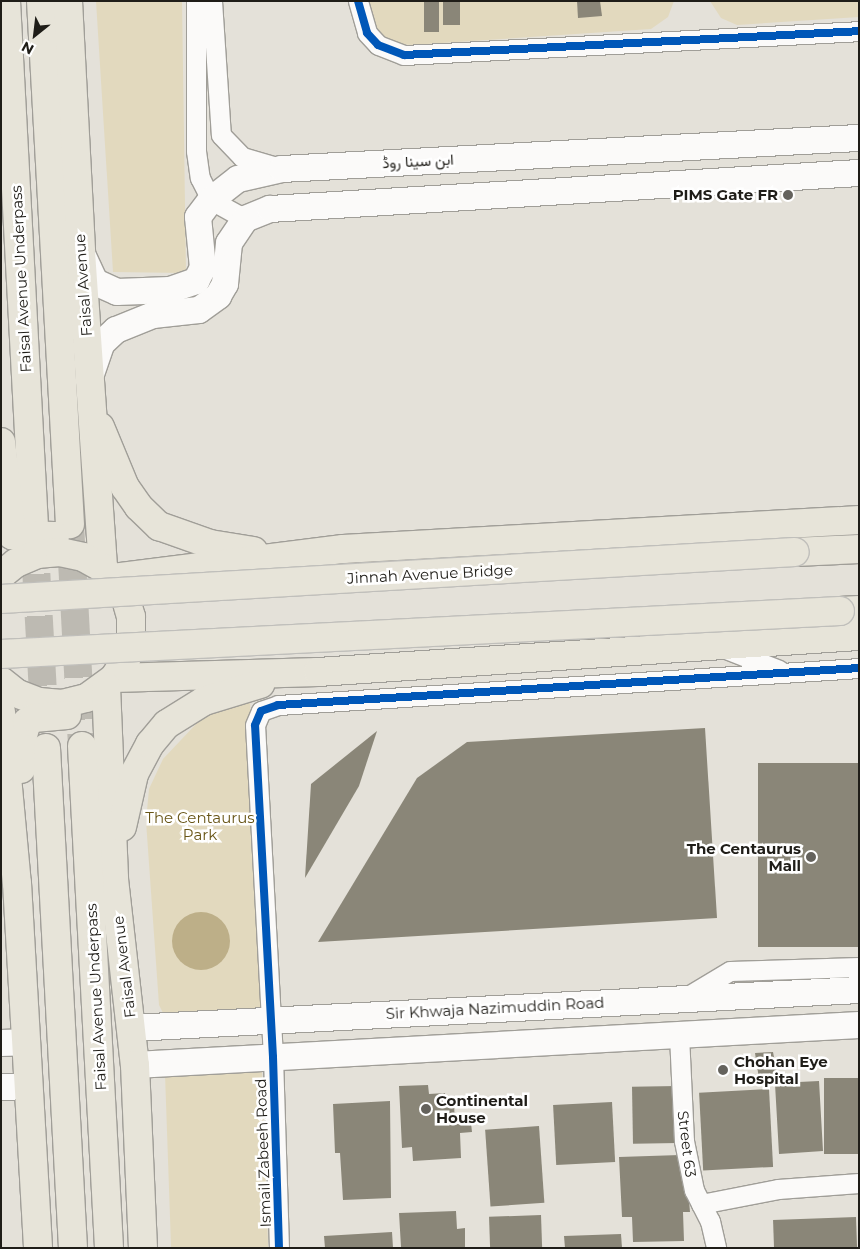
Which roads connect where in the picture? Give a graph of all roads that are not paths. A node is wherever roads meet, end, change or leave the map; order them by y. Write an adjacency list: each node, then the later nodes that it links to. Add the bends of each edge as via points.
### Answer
1 (6, 1): 20 (main road, Faisal Avenue Underpass)
2 (41, 1): 19 (main road)
3 (68, 1): 13 (main road, Faisal Avenue)
4 (196, 1): 11 (street, via 196,151 200,178)
5 (212, 1): 9 (street, via 221,134 242,157)
6 (358, 1): 7 (street, via 366,33 378,45 404,55)
7 (859, 30)
8 (859, 138): 9 (main road, ابن سینا روڈ)
9 (282, 169): 11 (main road, ابن سینا روڈ, via 238,179)
10 (859, 173): 12 (main road, via 270,210)
11 (211, 200): 12 (street); 14 (main road, ابن سینا روڈ, via 198,217 203,268 196,280 170,290)
12 (245, 219): 14 (main road, ابن سینا روڈ, via 229,243 225,284 218,296 198,310)
13 (81, 252): 14 (main road, ابن سینا روڈ, via 95,282); 15 (main road, Faisal Avenue)
14 (151, 303): 15 (main road, ابن سینا روڈ, via 102,343)
15 (90, 390): 17 (main road, Faisal Avenue); 21 (main road, via 125,487 138,507 159,526 203,542 257,552)
16 (1, 442): 17 (main road, via 10,530 17,538 82,535 87,532 87,460)
17 (93, 442): 23 (main road, Faisal Avenue)
18 (859, 520): 21 (main road)
19 (70, 524)
20 (34, 526)
21 (343, 549): 23 (main road)
22 (859, 549): 25 (main road, Jinnah Avenue Bridge, bridge)
23 (108, 573): 24 (main road, via 83,557 60,552 37,554 16,563); 34 (main road, via 125,596 132,638 126,660)
24 (1, 575)
25 (1, 599)
26 (849, 610): 29 (main road, bridge)
27 (859, 636): 28 (main road)
28 (714, 644): 31 (main road); 32 (street)
29 (1, 654)
30 (859, 668): 32 (street)
31 (318, 672): 34 (main road); 40 (main road, via 215,697 181,712 167,724 150,744 134,774 126,802)
32 (784, 672): 46 (street, Ismail Zabeeh Road, via 268,707 255,725)
33 (1, 681): 34 (main road, via 16,693 38,702 62,704 86,698)
34 (110, 682): 36 (main road, Faisal Avenue)
35 (1, 712): 41 (main road)
36 (107, 729): 40 (main road, Faisal Avenue); 41 (main road, via 87,716 73,715 34,718 22,730 23,814)
37 (82, 746): 60 (main road, Faisal Avenue Underpass)
38 (46, 748): 59 (main road)
39 (1, 826): 41 (main road)
40 (114, 879): 48 (main road, Faisal Avenue)
41 (17, 883): 50 (main road)
42 (859, 966): 44 (street, via 730,971)
43 (859, 990): 44 (main road, Sir Khwaja Nazimuddin Road)
44 (684, 999): 45 (main road, Sir Khwaja Nazimuddin Road)
45 (316, 1017): 46 (main road, Sir Khwaja Nazimuddin Road); 51 (main road)
46 (270, 1020): 48 (main road, Sir Khwaja Nazimuddin Road); 52 (street, Ismail Zabeeh Road)
47 (859, 1025): 49 (main road)
48 (132, 1028): 53 (main road, Faisal Avenue)
49 (679, 1035): 51 (main road); 57 (street, Street 63, via 684,1141 694,1190)
50 (13, 1043): 55 (main road)
51 (322, 1055): 52 (main road)
52 (273, 1058): 53 (main road); 62 (street, Ismail Zabeeh Road)
53 (135, 1065): 61 (main road, Faisal Avenue)
54 (1, 1086): 55 (main road)
55 (28, 1086): 58 (main road)
56 (859, 1183): 57 (street, via 778,1188)
57 (701, 1204): 63 (street, Street 63, via 710,1221)
58 (38, 1248)
59 (73, 1248)
60 (109, 1248)
61 (142, 1248)
62 (280, 1248)
63 (716, 1248)

